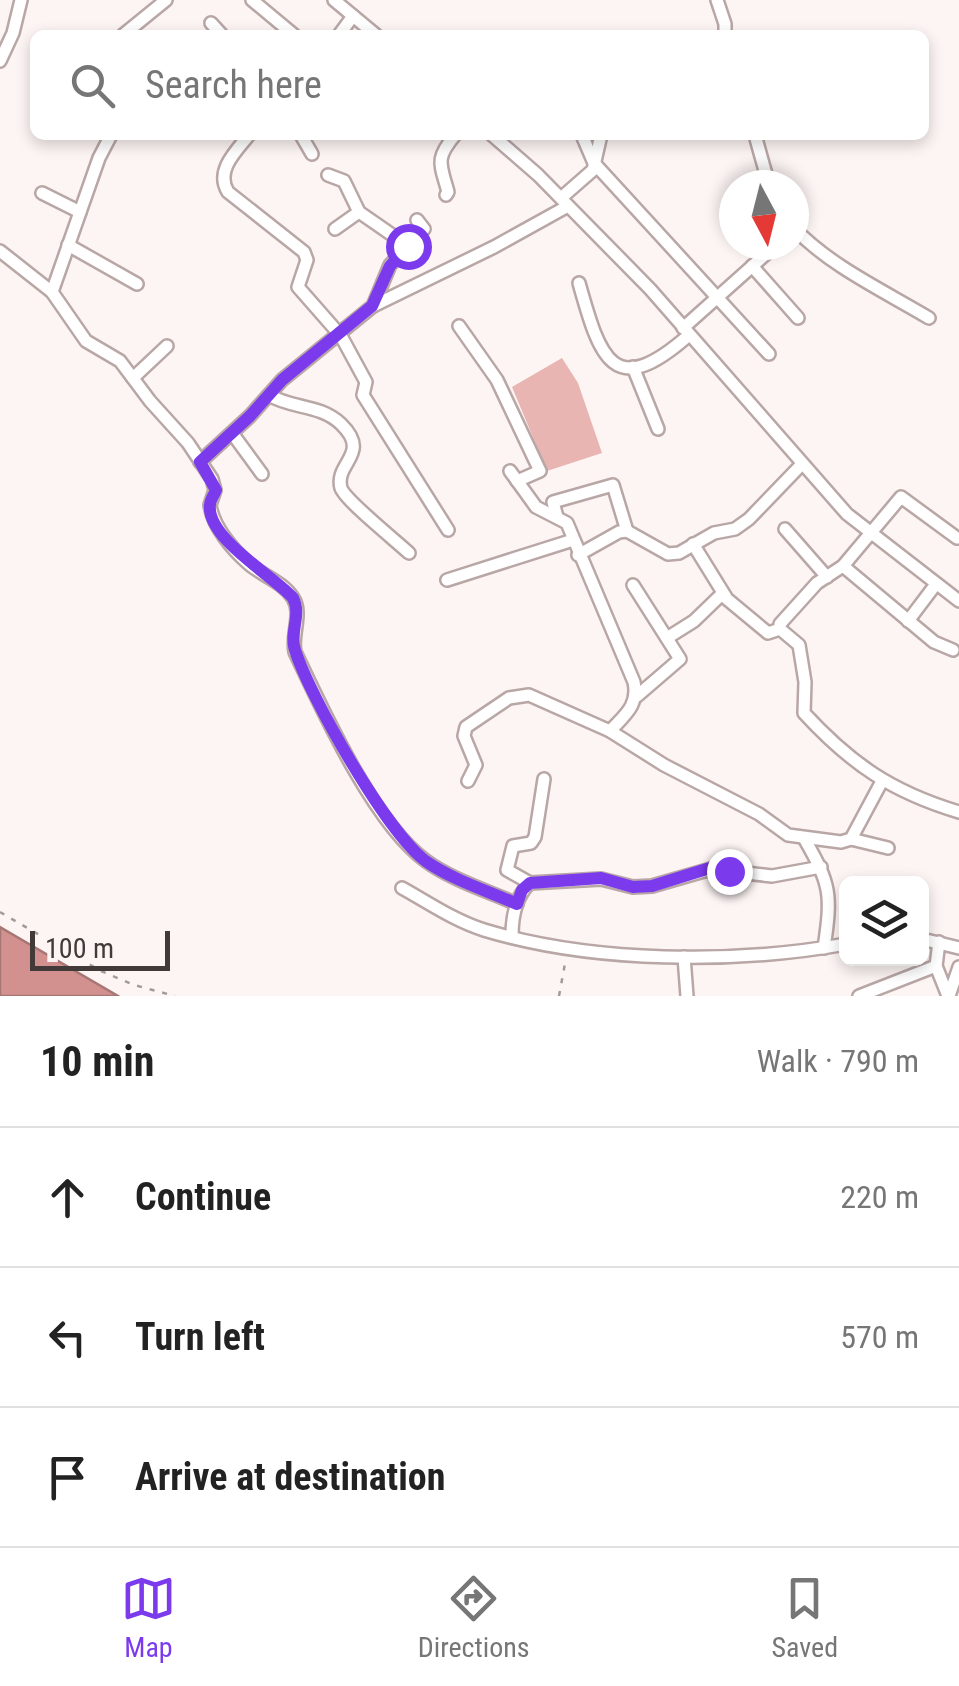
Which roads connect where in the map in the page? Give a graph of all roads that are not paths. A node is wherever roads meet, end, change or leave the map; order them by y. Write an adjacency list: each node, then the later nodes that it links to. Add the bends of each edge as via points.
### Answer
1 (20, 0): 14 (street)
2 (166, 0): 8 (street)
3 (252, 0): 10 (street)
4 (334, 0): 6 (street)
5 (717, 0): 13 (street)
6 (353, 16): 11 (street); 12 (street)
7 (211, 23): 9 (street)
8 (129, 30)
9 (217, 30)
10 (288, 30)
11 (342, 30)
12 (370, 30)
13 (725, 30)
14 (0, 61)
15 (109, 140): 30 (street)
16 (245, 140): 49 (street, via 222,182 304,252 298,287)
17 (304, 140): 23 (street)
18 (452, 140): 28 (street, via 439,160)
19 (497, 140): 29 (street)
20 (584, 140): 24 (street)
21 (600, 140): 24 (street)
22 (756, 140): 25 (street)
23 (312, 154)
24 (594, 163): 29 (street); 43 (street)
25 (765, 170)
26 (328, 175): 31 (street, via 344,181)
27 (42, 193): 30 (street)
28 (446, 195)
29 (564, 202): 44 (street); 48 (street)
30 (80, 212): 35 (street)
31 (359, 212): 33 (street); 36 (street)
32 (418, 220): 36 (street, via 424,229)
33 (336, 229)
34 (809, 242): 46 (street)
35 (68, 245): 41 (street); 42 (street)
36 (408, 246): 44 (street, via 390,266)
37 (0, 251): 42 (street)
38 (759, 260): 39 (street)
39 (752, 266): 43 (street); 45 (street)
40 (580, 283): 52 (street, via 600,350)
41 (137, 284)
42 (52, 292): 53 (street, via 86,342 120,361)
43 (717, 297): 48 (street); 51 (street)
44 (372, 306): 49 (street)
45 (798, 318)
46 (929, 318)
47 (459, 326): 60 (street, via 497,380 540,471 514,476 536,506)
48 (686, 331): 52 (street, via 666,356); 58 (street)
49 (338, 333): 54 (street); 62 (street, via 366,382 364,394)
50 (167, 346): 53 (street)
51 (769, 354)
52 (633, 368): 55 (street)
53 (133, 378): 57 (street)
54 (269, 395): 56 (street); 68 (street, via 316,409 343,426 354,451 342,488 350,503)
55 (658, 429)
56 (232, 433): 57 (street); 59 (street)
57 (200, 462): 93 (street, via 216,490 210,505 218,528 298,606 295,652 400,837 430,864)
58 (801, 465): 64 (street); 67 (street, via 735,530)
59 (262, 474)
60 (557, 518): 63 (street, via 553,502 612,486); 66 (street, via 567,523)
61 (785, 528): 71 (street)
62 (448, 530)
63 (628, 531): 67 (street, via 668,554); 69 (street)
64 (870, 532): 65 (street, via 900,497); 70 (street); 73 (street)
65 (957, 538)
66 (573, 540): 69 (street); 72 (street)
67 (693, 544): 75 (street)
68 (408, 553)
69 (578, 556): 81 (street)
70 (843, 566): 71 (street); 77 (street)
71 (827, 577): 78 (street)
72 (447, 580)
73 (936, 584): 76 (street); 77 (street)
74 (633, 585): 79 (street)
75 (723, 593): 78 (street, via 768,632); 79 (street)
76 (959, 601)
77 (908, 621): 80 (street)
78 (780, 628): 85 (street, via 799,645 804,713)
79 (667, 638): 81 (street, via 678,663)
80 (953, 650)
81 (637, 696): 82 (street)
82 (610, 732): 84 (street, via 529,696 509,698 466,727 476,765); 87 (street, via 788,836)
83 (544, 778): 91 (street, via 535,837 513,846 508,862 507,870)
84 (468, 781)
85 (882, 781): 86 (street); 88 (street)
86 (959, 812)
87 (804, 838): 88 (street); 90 (street)
88 (850, 839): 89 (street)
89 (888, 848)
90 (821, 867): 91 (street, via 772,876 710,868 652,886 601,878); 98 (street, via 830,894)
91 (530, 883): 93 (street)
92 (402, 888): 94 (street, via 460,921)
93 (517, 904): 94 (street)
94 (512, 936): 100 (street)
95 (929, 940): 96 (street)
96 (939, 942): 99 (street); 101 (street)
97 (839, 945): 98 (street)
98 (824, 948): 100 (street)
99 (959, 948)
100 (684, 957): 103 (street)
101 (936, 966): 104 (street); 105 (street)
102 (959, 967): 105 (street)
103 (687, 996)
104 (860, 996)
105 (949, 996)

